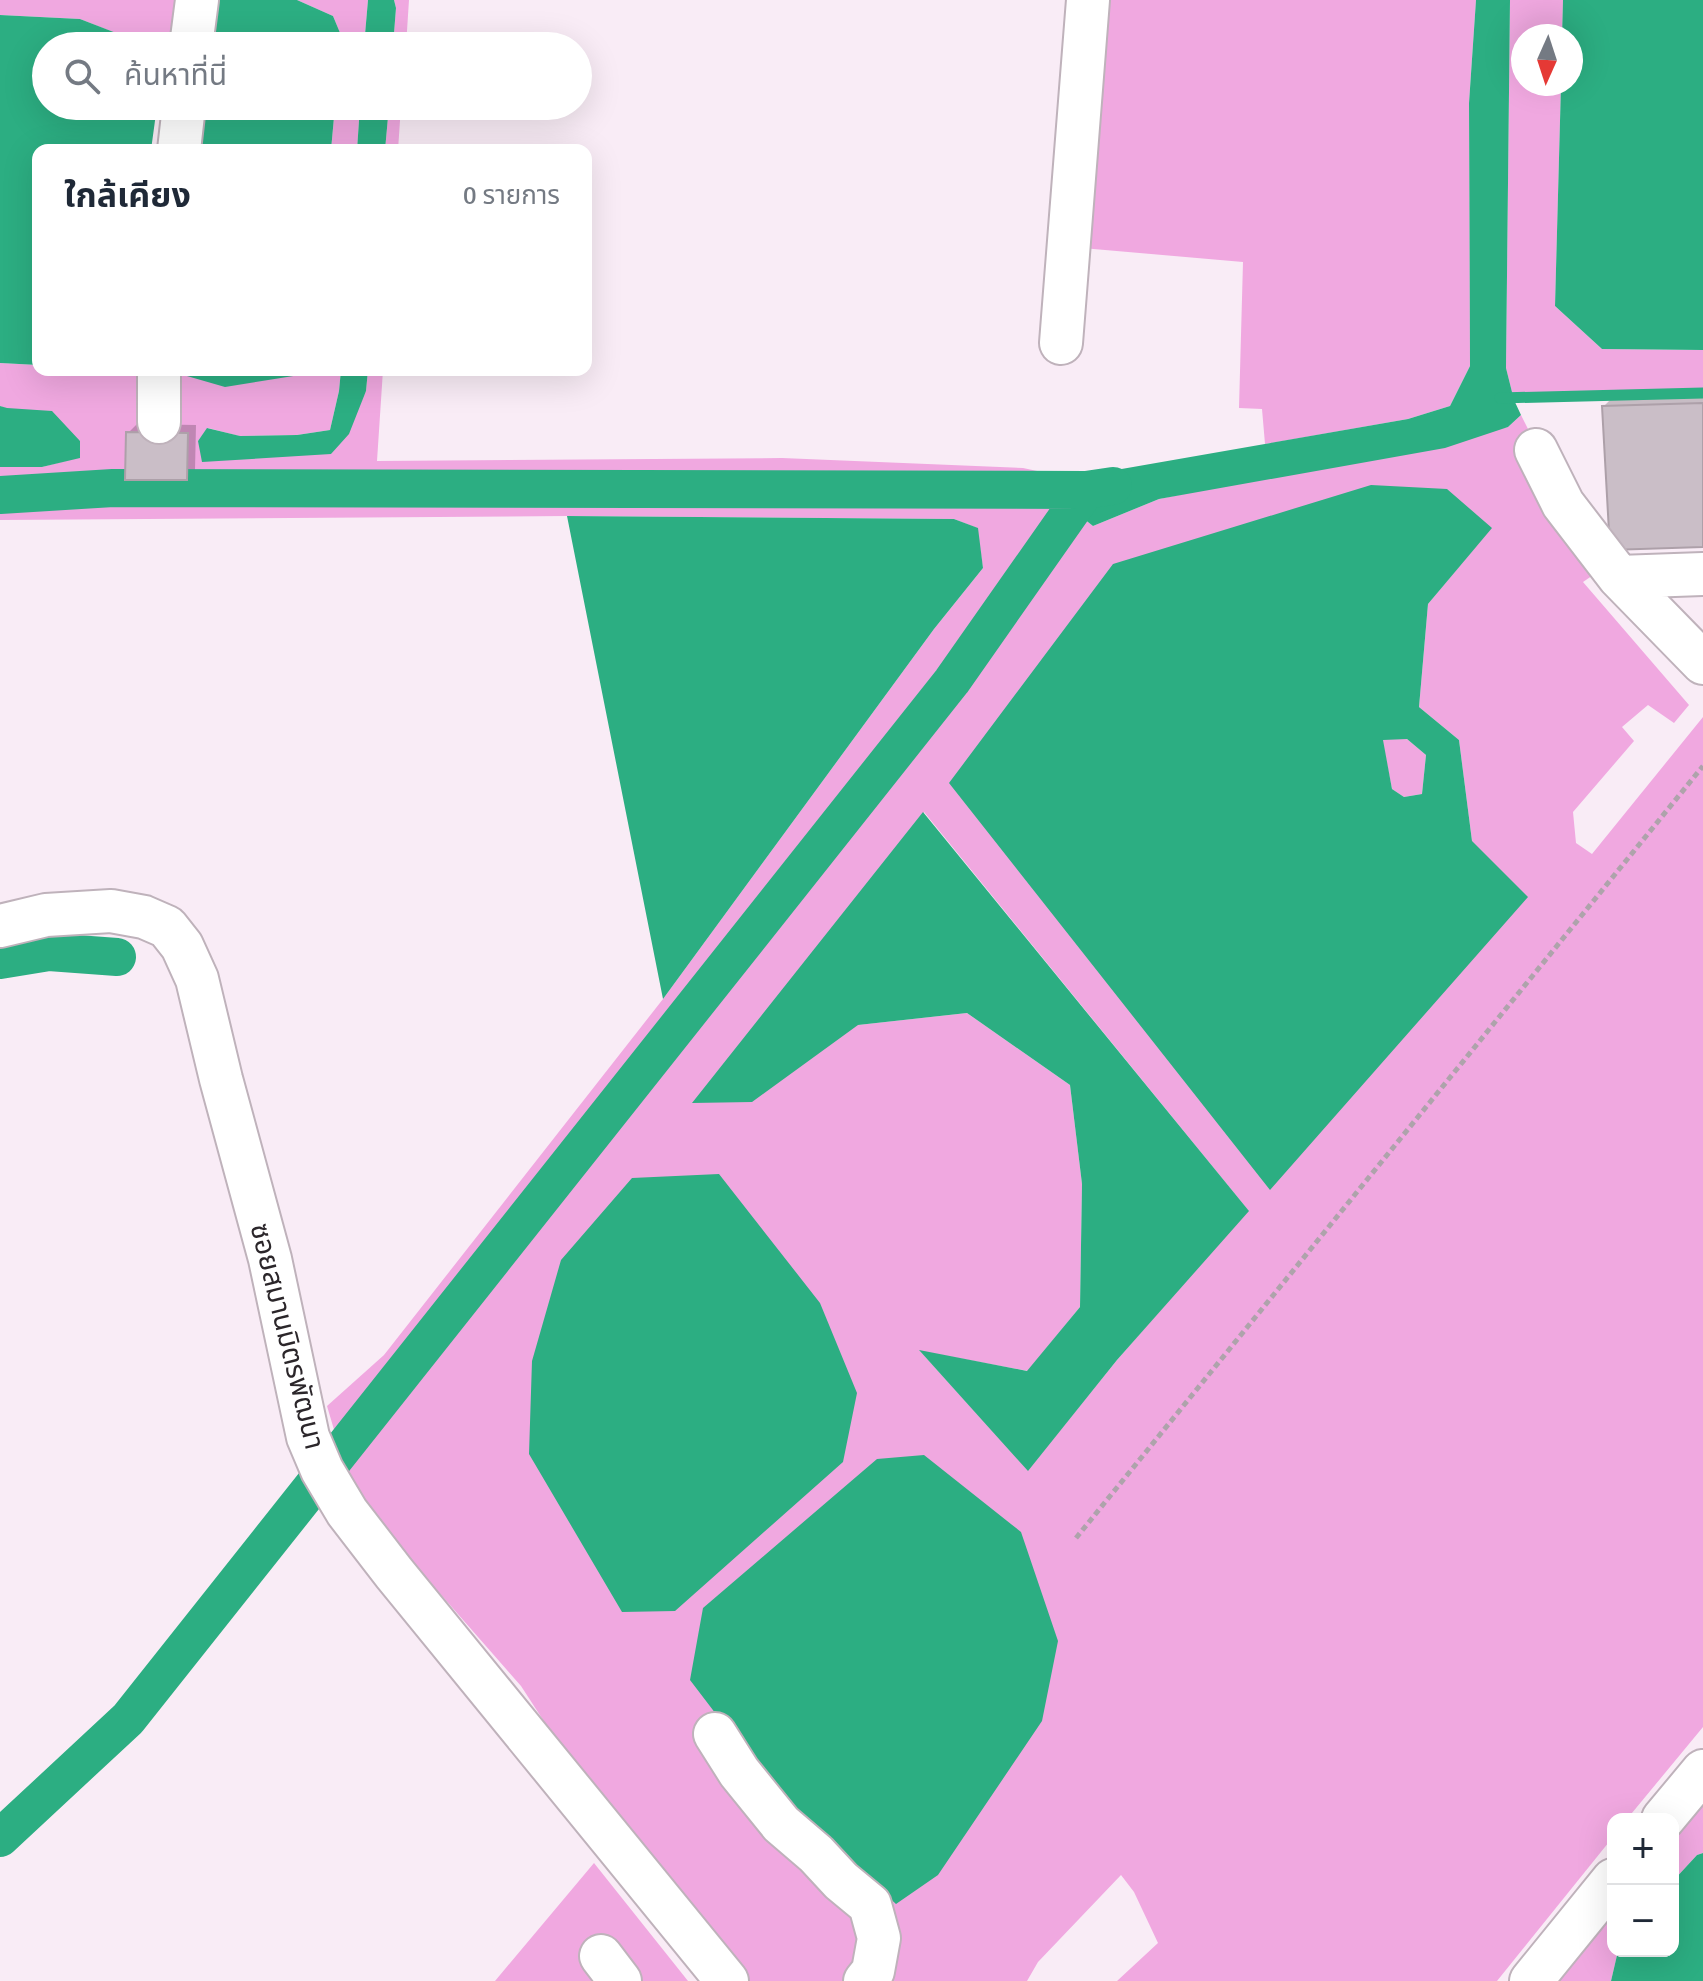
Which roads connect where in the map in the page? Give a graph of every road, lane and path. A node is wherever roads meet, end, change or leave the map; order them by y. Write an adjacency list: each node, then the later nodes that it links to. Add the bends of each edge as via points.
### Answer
1 (197, 0): 3 (street)
2 (1088, 0): 6 (street)
3 (193, 32)
4 (182, 120): 5 (street)
5 (180, 144)
6 (1061, 343)
7 (159, 376): 8 (street)
8 (159, 422)
9 (1536, 450): 11 (street, via 1563,504)
10 (1703, 574): 11 (street)
11 (1619, 577): 12 (street)
12 (1703, 663)
13 (1703, 766): 15 (path)
14 (0, 926): 20 (street, ซอยสมานมิตรพัฒนา, via 46,915 111,911 167,927 182,946 197,979 270,1259 308,1437 322,1470 347,1512 404,1585)
15 (1076, 1538)
16 (715, 1734): 21 (street, via 781,1824 870,1905 879,1938 873,1971)
17 (1703, 1771): 18 (street)
18 (1668, 1813)
19 (1609, 1885): 22 (street)
20 (727, 1981)
21 (865, 1981)
22 (1531, 1981)

